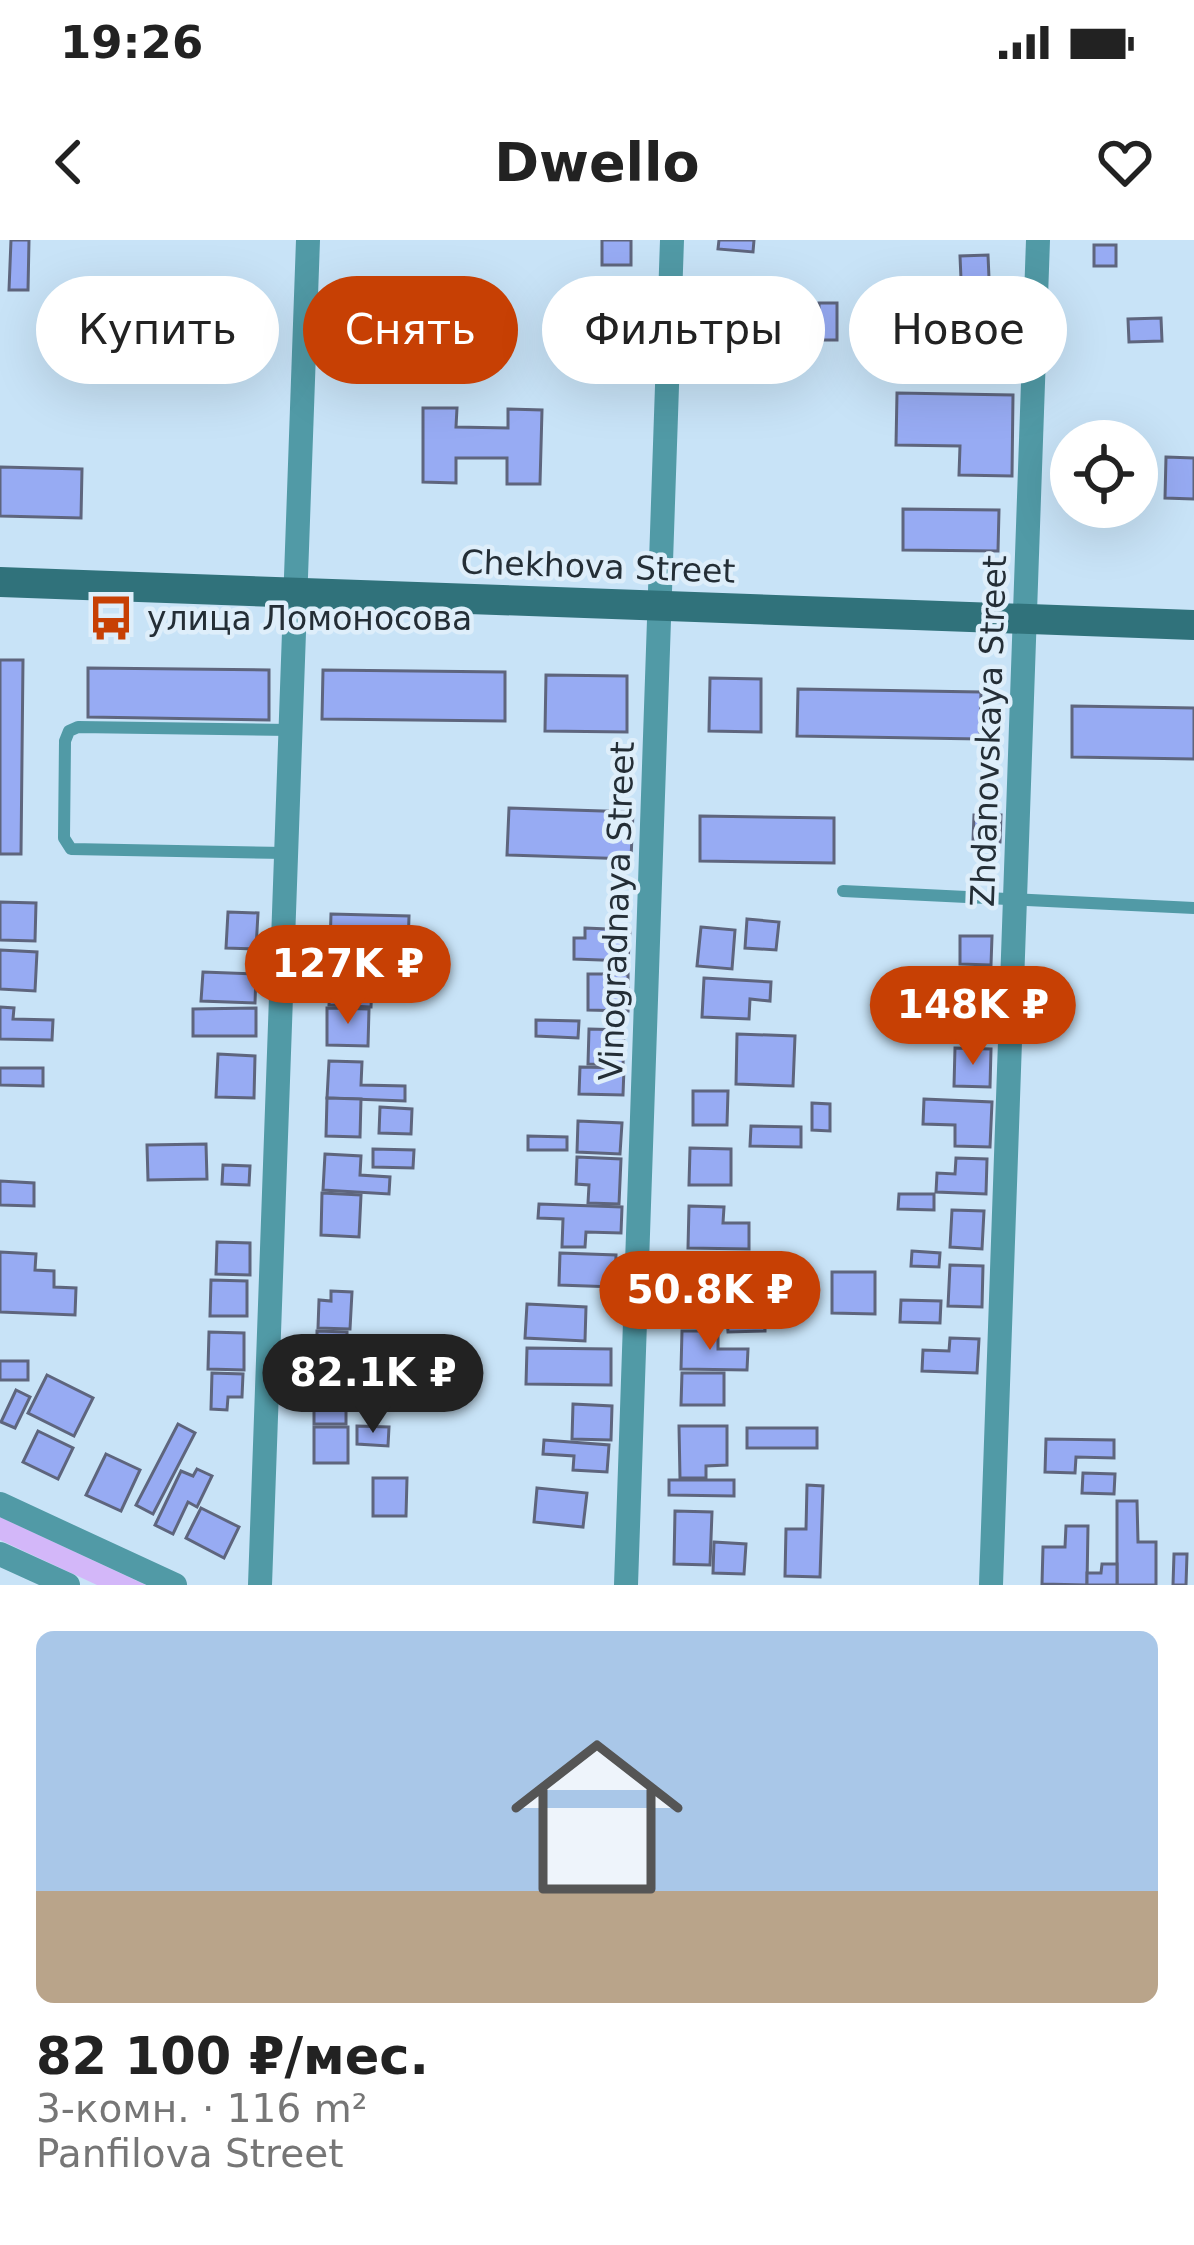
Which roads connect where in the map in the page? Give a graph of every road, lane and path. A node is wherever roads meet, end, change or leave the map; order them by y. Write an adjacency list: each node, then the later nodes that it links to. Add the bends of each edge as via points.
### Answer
1 (308, 240): 5 (street)
2 (672, 240): 6 (street, Vinogradnaya Street)
3 (1038, 240): 7 (street, Zhdanovskaya Street)
4 (0, 582): 5 (main road, Chekhova Street)
5 (295, 591): 6 (main road, Chekhova Street); 9 (street)
6 (660, 605): 7 (main road, Chekhova Street); 19 (street, Vinogradnaya Street)
7 (1025, 619): 8 (main road, Chekhova Street); 12 (street, Zhdanovskaya Street)
8 (1194, 625)
9 (290, 730): 10 (street); 10 (lane, via 78,727 65,741 64,838 71,849)
10 (286, 853): 18 (street)
11 (843, 891): 12 (lane)
12 (1015, 898): 13 (lane); 20 (street, Zhdanovskaya Street)
13 (1194, 908)
14 (0, 1504): 17 (street)
15 (0, 1554): 16 (street)
16 (68, 1585)
17 (175, 1585)
18 (260, 1585)
19 (626, 1585)
20 (991, 1585)

